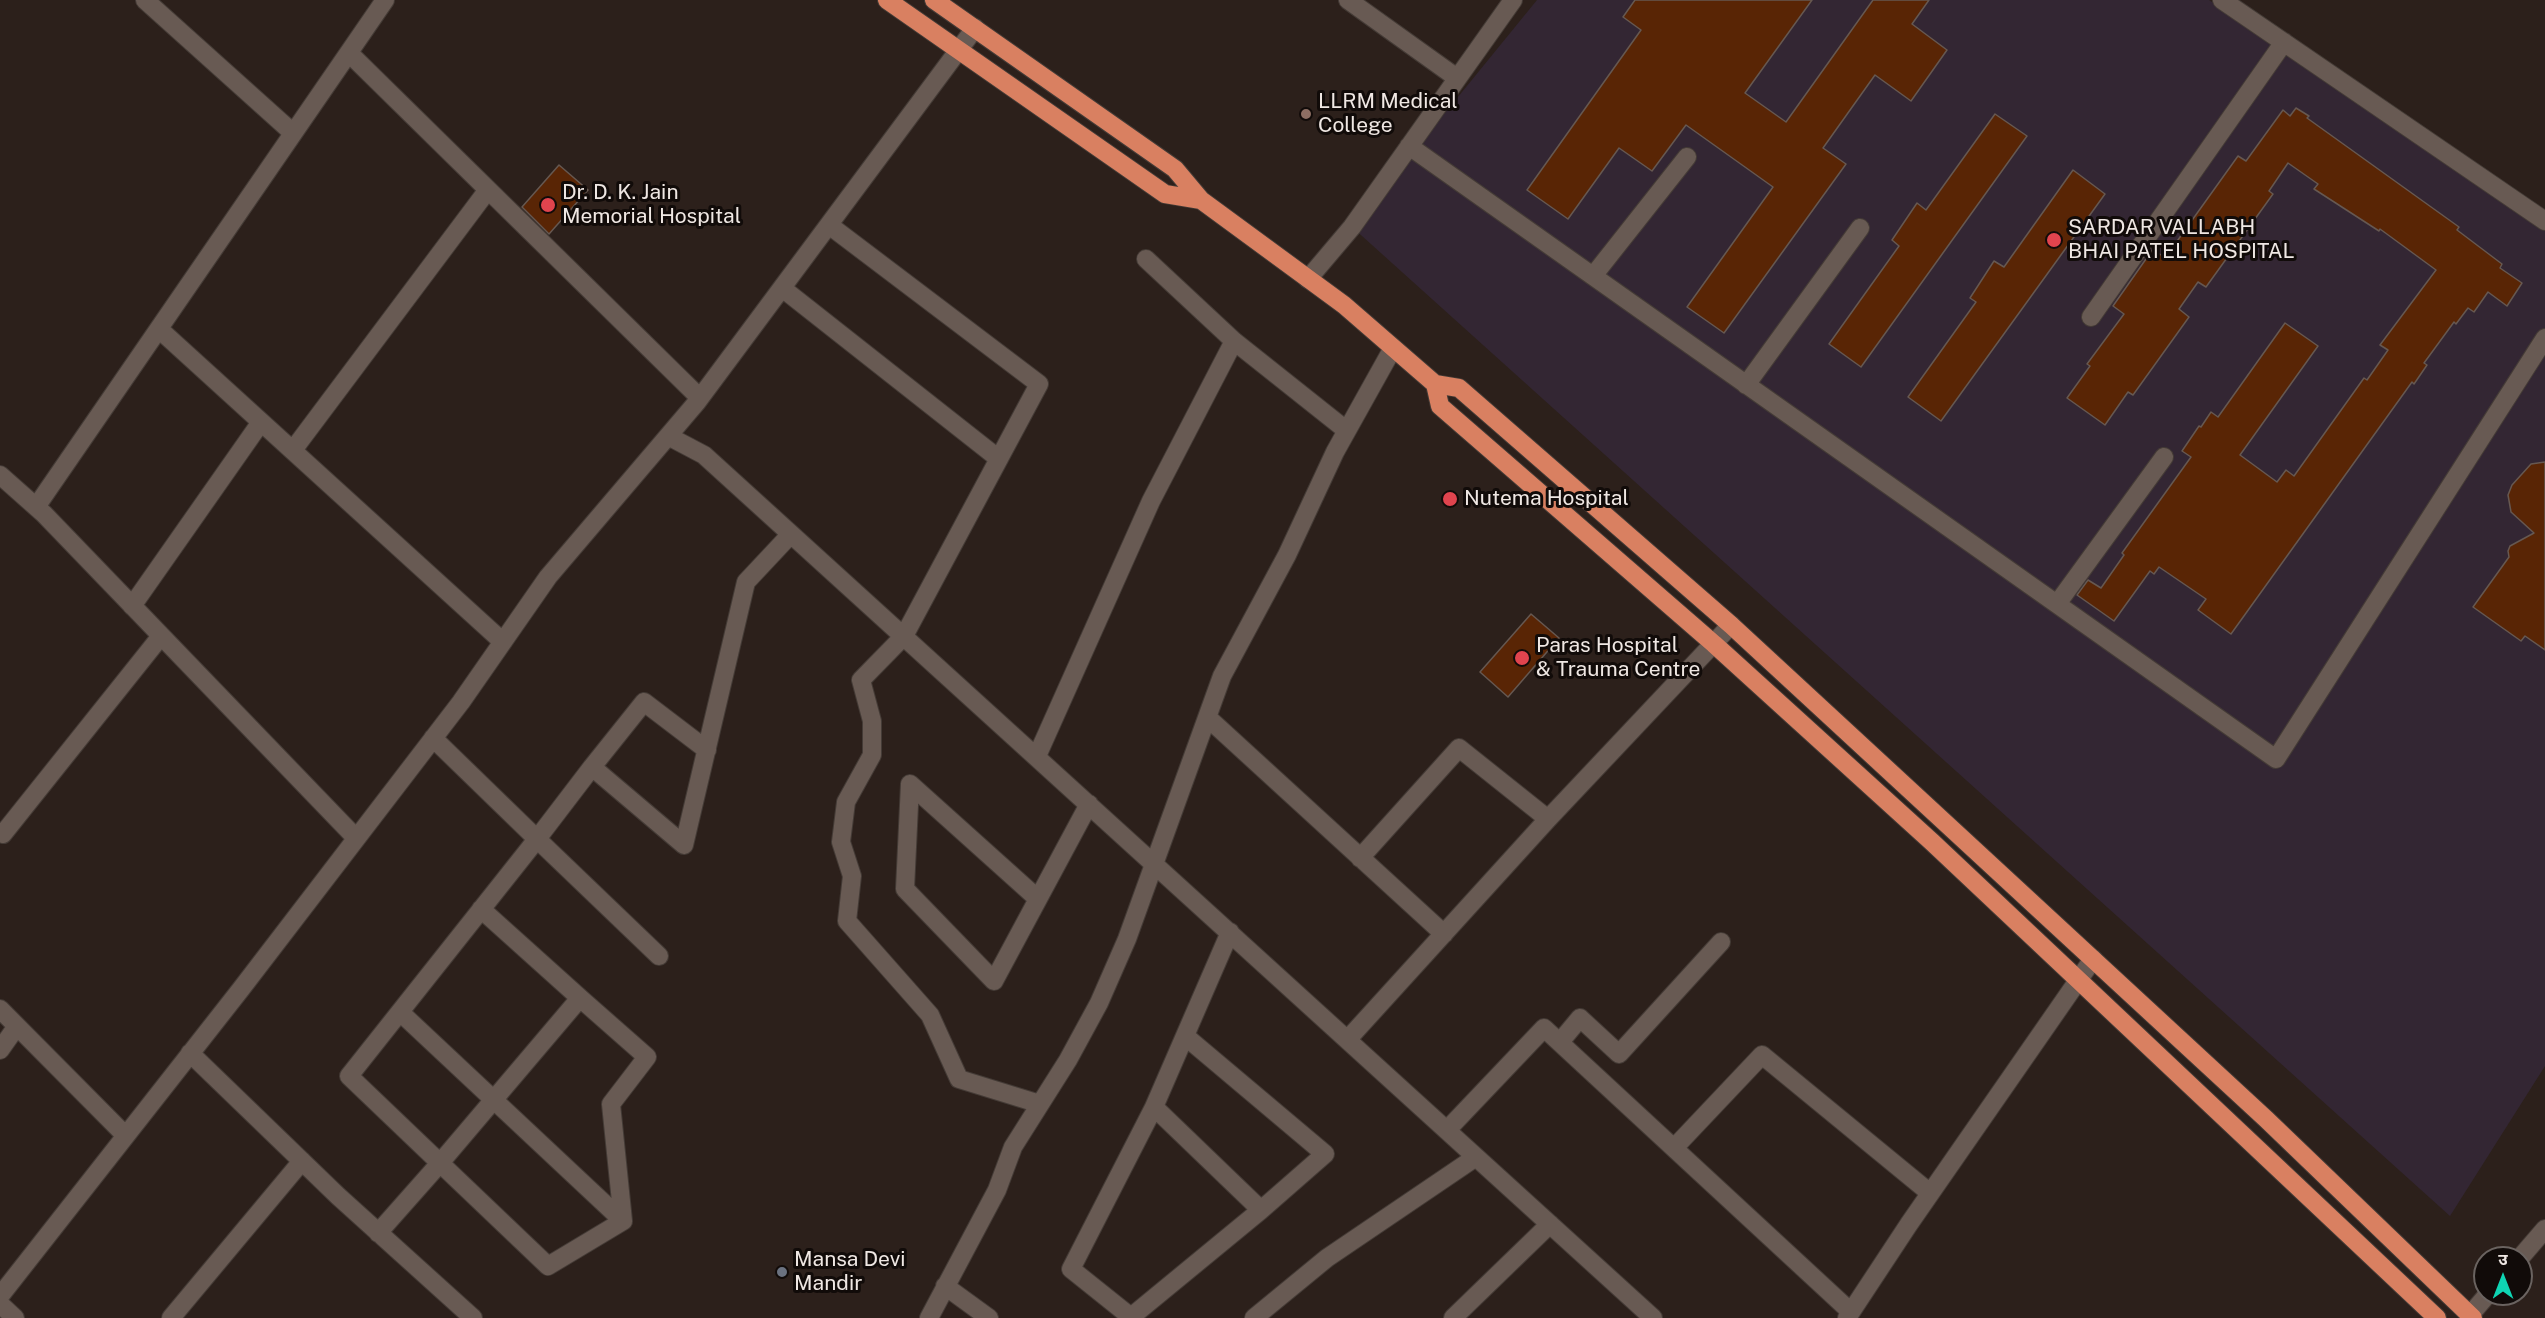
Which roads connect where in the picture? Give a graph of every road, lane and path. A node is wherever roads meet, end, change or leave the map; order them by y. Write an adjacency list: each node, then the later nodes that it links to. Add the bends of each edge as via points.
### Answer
1 (145, 0): 13 (street)
2 (385, 0): 11 (street)
3 (887, 0): 10 (highway)
4 (934, 0): 8 (highway)
5 (1348, 0): 12 (street)
6 (1512, 0): 12 (street)
7 (2222, 0): 9 (street)
8 (975, 28): 10 (street); 17 (highway, via 1175,169)
9 (2284, 42): 18 (street); 25 (street)
10 (959, 50): 17 (highway, via 1165,194); 19 (street)
11 (349, 53): 13 (street); 16 (street)
12 (1457, 78): 14 (street)
13 (293, 134): 26 (street)
14 (1409, 146): 22 (street); 23 (street, via 1352,227)
15 (1687, 157): 22 (street)
16 (487, 191): 32 (street); 36 (street)
17 (1201, 200): 23 (highway)
18 (2545, 221)
19 (829, 225): 24 (street); 38 (street, via 1039,384)
20 (1860, 228): 31 (street)
21 (1146, 259): 28 (street)
22 (1593, 276): 31 (street)
23 (1308, 279): 29 (highway)
24 (782, 288): 32 (street); 38 (street)
25 (2091, 317)
26 (159, 329): 33 (street); 40 (street)
27 (2545, 338): 42 (street, via 2276,759)
28 (1234, 340): 34 (street); 52 (street, via 1151,501)
29 (1394, 348): 30 (highway); 34 (street)
30 (1435, 384): 44 (highway, via 1459,388); 48 (highway, via 1440,406)
31 (1746, 385): 42 (street)
32 (700, 398): 35 (street)
33 (261, 422): 36 (street); 43 (street)
34 (1347, 430): 49 (street, via 1287,555 1222,676)
35 (668, 436): 41 (street, via 704,455); 47 (street, via 548,577)
36 (293, 450): 47 (street)
37 (2164, 457): 42 (street)
38 (999, 459): 46 (street)
39 (0, 476): 40 (street)
40 (36, 507): 43 (street)
41 (791, 534): 46 (street); 51 (street, via 746,582)
42 (2057, 604)
43 (132, 606): 45 (street)
44 (1731, 625): 48 (street); 67 (highway)
45 (161, 636): 56 (street); 57 (street)
46 (904, 636): 52 (street); 79 (street, via 861,680 872,721 872,755 846,802 841,842 852,876 847,921 930,1015 958,1079)
47 (503, 642): 50 (street)
48 (1714, 644): 55 (street); 68 (highway)
49 (1208, 718): 59 (street); 60 (street)
50 (434, 738): 57 (street); 58 (street)
51 (707, 750): 53 (street, via 644,702); 53 (street, via 684,845)
52 (1036, 756): 54 (street)
53 (592, 767): 58 (street)
54 (1089, 804): 60 (street); 61 (street)
55 (1548, 819): 59 (street, via 1459,748); 64 (street)
56 (0, 833)
57 (356, 838): 77 (street)
58 (537, 839): 62 (street); 66 (street)
59 (1360, 858): 64 (street)
60 (1154, 863): 63 (street); 79 (street, via 1099,1003)
61 (1038, 899): 61 (street, via 994,981 905,889 910,784)
62 (481, 909): 69 (street); 71 (street)
63 (1230, 932): 73 (street); 74 (street)
64 (1444, 934): 74 (street)
65 (1721, 942): 75 (street, via 1619,1054 1580,1018)
66 (659, 956)
67 (2092, 959): 68 (street); 98 (highway, via 2266,1119)
68 (2079, 979): 87 (street); 108 (highway)
69 (580, 998): 78 (street); 89 (street, via 647,1057 611,1104)
70 (0, 1009): 72 (street)
71 (400, 1012): 78 (street); 86 (street, via 349,1076)
72 (17, 1026): 76 (street); 82 (street)
73 (1185, 1036): 80 (street); 88 (street, via 1325,1154)
74 (1348, 1040): 81 (street)
75 (1560, 1042): 81 (street, via 1544,1028); 83 (street)
76 (0, 1050)
77 (190, 1053): 82 (street); 85 (street)
78 (493, 1100): 86 (street); 89 (street)
79 (1040, 1104): 94 (street, via 1013,1147 997,1191)
80 (1154, 1107): 88 (street); 104 (street, via 1071,1269)
81 (1447, 1130): 84 (street)
82 (125, 1135): 95 (street)
83 (1674, 1148): 87 (street, via 1762,1055); 97 (street)
84 (1476, 1157): 90 (street); 105 (street, via 1327,1258)
85 (302, 1161): 92 (street); 100 (street)
86 (440, 1163): 89 (street, via 548,1266); 92 (street)
87 (1930, 1193): 97 (street)
88 (1261, 1210): 104 (street)
89 (624, 1221)
90 (1550, 1224): 106 (street); 107 (street)
91 (2545, 1229): 93 (street)
92 (378, 1233): 101 (street)
93 (2530, 1246)
94 (945, 1286): 102 (street); 103 (street)
95 (0, 1296)
96 (0, 1304): 99 (street)
97 (1849, 1315)
98 (2471, 1317)
99 (15, 1318)
100 (171, 1318)
101 (473, 1318)
102 (928, 1318)
103 (988, 1318)
104 (1131, 1318)
105 (1254, 1318)
106 (1453, 1318)
107 (1653, 1318)
108 (2437, 1318)

